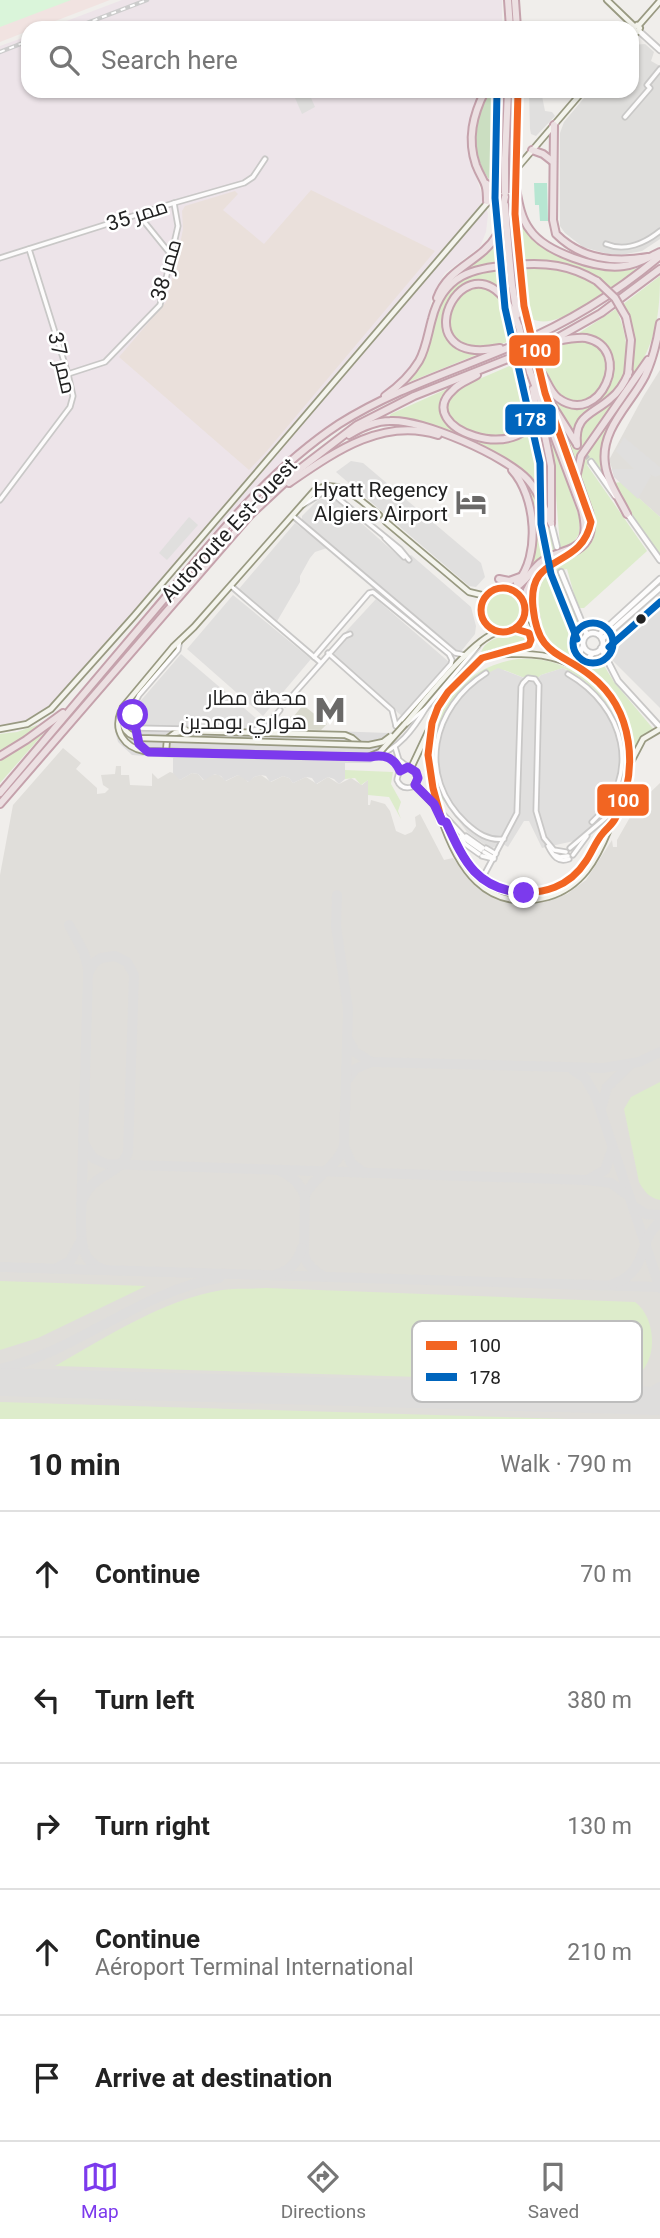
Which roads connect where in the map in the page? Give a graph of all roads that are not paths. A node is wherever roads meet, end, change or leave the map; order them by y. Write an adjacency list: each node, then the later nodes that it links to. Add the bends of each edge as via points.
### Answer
1 (507, 0): 5 (highway)
2 (515, 0): 6 (highway)
3 (607, 0): 7 (main road)
4 (660, 1): 8 (main road)
5 (508, 21)
6 (516, 21)
7 (628, 21)
8 (639, 26)
9 (639, 32): 10 (street)
10 (660, 50)
11 (660, 69): 16 (street)
12 (482, 98): 22 (highway, via 472,136 477,166)
13 (508, 98): 24 (highway, bridge)
14 (518, 98): 21 (highway, bridge)
15 (577, 98): 17 (main road)
16 (625, 117)
17 (554, 125): 18 (main road); 20 (highway)
18 (532, 150): 20 (highway); 23 (main road)
19 (265, 159): 26 (street, ممر 35, via 244,183)
20 (552, 161): 33 (highway, via 554,228 562,239 611,261)
21 (515, 183): 31 (highway); 33 (highway, via 531,232 555,250 604,266 623,267)
22 (487, 184): 23 (highway); 25 (highway)
23 (496, 191): 25 (main road)
24 (505, 195): 31 (highway); 38 (highway, via 498,232 489,246 446,280)
25 (486, 201): 114 (main road, via 58,701 37,720)
26 (174, 203): 27 (street, ممر 35); 35 (street, ممر 38, via 178,226)
27 (138, 214): 30 (street, ممر 35); 35 (street)
28 (660, 231): 29 (street, via 625,247)
29 (606, 244)
30 (29, 249): 34 (street, ممر 35); 48 (street, ممر 37)
31 (513, 254): 37 (highway, bridge)
32 (660, 254): 33 (highway); 42 (highway, Autoroute Est-Ouest, via 606,299)
33 (648, 257)
34 (0, 258)
35 (173, 258): 48 (street, ممر 38, via 160,305 105,362)
36 (660, 269): 41 (highway, Autoroute Est-Ouest, via 601,313)
37 (516, 285): 40 (highway); 45 (highway, bridge)
38 (433, 315): 47 (highway, bridge, via 444,290 477,270 564,265 597,281 615,299 631,340); 52 (highway, via 420,359 407,379)
39 (660, 323): 43 (highway)
40 (519, 327): 42 (highway, via 502,294 486,286 455,293 446,312 449,335 463,348 483,351); 46 (highway, bridge)
41 (548, 343): 44 (highway, Autoroute Est-Ouest); 45 (highway, via 579,338 596,343 609,362 608,382 595,398 572,404 555,395)
42 (516, 345): 52 (highway, Autoroute Est-Ouest)
43 (655, 350): 51 (highway); 63 (highway, via 647,373 605,445 608,476)
44 (503, 362): 46 (highway, via 450,393 446,415 460,430 478,438 499,439 525,429 535,413); 54 (highway, Autoroute Est-Ouest, via 397,404 346,432)
45 (538, 369): 50 (highway)
46 (530, 372): 49 (highway)
47 (629, 372): 50 (highway, via 615,396 582,420 577,445); 51 (highway)
48 (68, 374): 59 (street, ممر 37, via 73,396 70,407)
49 (536, 390): 61 (highway); 66 (highway, via 551,466)
50 (545, 393): 57 (highway)
51 (623, 397): 57 (highway, via 581,456)
52 (362, 411): 102 (highway, Autoroute Est-Ouest, via 322,436 264,486)
53 (473, 447): 54 (highway, via 428,427 393,421 361,428); 55 (highway); 58 (highway, via 417,430 383,432 333,453)
54 (324, 451): 58 (highway, Autoroute Est-Ouest)
55 (499, 460): 66 (highway, via 533,486); 72 (highway, via 522,482 531,507 530,552)
56 (591, 462): 63 (street)
57 (577, 480): 61 (highway)
58 (273, 494): 126 (highway, Autoroute Est-Ouest)
59 (0, 500)
60 (298, 506): 62 (main road); 64 (main road, via 318,489 336,486); 68 (street, via 322,493 332,494)
61 (585, 509): 70 (highway, via 591,526 584,544); 77 (highway, via 585,530 577,545 543,561)
62 (292, 514): 75 (main road); 93 (street, via 455,653)
63 (627, 514): 69 (street)
64 (379, 515)
65 (386, 522): 78 (main road, via 469,592)
66 (551, 523): 67 (street)
67 (557, 547)
68 (409, 560)
69 (660, 560)
70 (544, 570): 79 (highway, via 529,584); 84 (highway, via 532,597)
71 (561, 572): 85 (street)
72 (524, 574): 73 (highway, via 513,581); 77 (highway)
73 (499, 579)
74 (660, 579): 86 (street)
75 (230, 585): 87 (main road); 94 (street)
76 (660, 588): 86 (street)
77 (511, 589): 78 (main road, via 496,589); 79 (main road)
78 (486, 596): 82 (main road, via 482,617)
79 (524, 602): 80 (main road)
80 (526, 610): 81 (main road); 84 (main road)
81 (516, 629): 82 (main road); 95 (main road, via 528,633 528,645)
82 (498, 632): 88 (main road)
83 (350, 634): 91 (street)
84 (538, 634): 96 (main road)
85 (587, 635): 86 (street); 89 (street)
86 (600, 637): 90 (street)
87 (180, 640): 107 (main road); 111 (street, via 178,650 136,700)
88 (481, 641): 93 (main road); 105 (street)
89 (583, 645): 92 (street); 98 (street, via 579,656)
90 (601, 648): 92 (street); 113 (street, via 618,681)
91 (328, 653): 97 (street); 110 (street, via 393,710)
92 (594, 653): 99 (street, via 587,659)
93 (467, 655): 109 (main road)
94 (314, 657): 97 (street); 110 (street, via 373,592 449,654 451,664)
95 (483, 658): 96 (main road, via 519,653); 103 (main road)
96 (557, 658): 98 (main road)
97 (320, 662): 104 (street)
98 (569, 662): 99 (main road)
99 (585, 671): 120 (main road, via 620,710)
100 (486, 673): 132 (street, via 461,693 447,712 439,731 436,764 442,791 458,816 484,837)
101 (568, 674): 129 (street, via 602,701 620,740 617,783)
102 (81, 698): 118 (highway); 124 (highway, Autoroute Est-Ouest)
103 (444, 698)
104 (285, 704)
105 (426, 708): 110 (street, via 406,726); 116 (street)
106 (438, 708): 112 (main road)
107 (122, 709): 115 (main road, bridge, via 122,723 131,736); 117 (main road, bridge, via 118,728 125,743 144,751)
108 (280, 710): 111 (street, via 263,726 246,732)
109 (405, 724): 115 (main road, bridge, via 383,742 359,744); 117 (main road, bridge, via 370,757)
110 (396, 726)
111 (135, 728): 119 (street, via 140,747 150,752)
112 (430, 728): 121 (main road); 127 (main road, via 426,762)
113 (660, 728): 120 (main road, via 643,740)
114 (0, 729)
115 (167, 739): 117 (main road, bridge)
116 (396, 745): 119 (street); 121 (street, via 397,756)
117 (166, 751)
118 (0, 756)
119 (378, 756): 122 (street, via 392,759)
120 (631, 762): 125 (main road)
121 (409, 768): 122 (street); 123 (street, via 418,776)
122 (400, 771): 123 (street, via 401,786)
123 (415, 785): 127 (main road)
124 (0, 793)
125 (622, 799): 130 (main road); 134 (street)
126 (0, 804)
127 (438, 810): 128 (main road); 133 (street)
128 (442, 821): 130 (main road, via 466,872 491,891 518,900 547,897 575,883 596,857); 136 (main road, via 466,863)
129 (592, 822)
130 (610, 827): 136 (main road, via 576,874 558,887 516,892)
131 (544, 838): 132 (street, via 535,805 539,684 530,678 522,687 517,813); 134 (street, via 554,850); 134 (street, via 556,858 562,860)
132 (503, 839): 135 (street)
133 (483, 851): 135 (street); 135 (street)
134 (570, 854)
135 (495, 857): 136 (street)
136 (482, 879)

